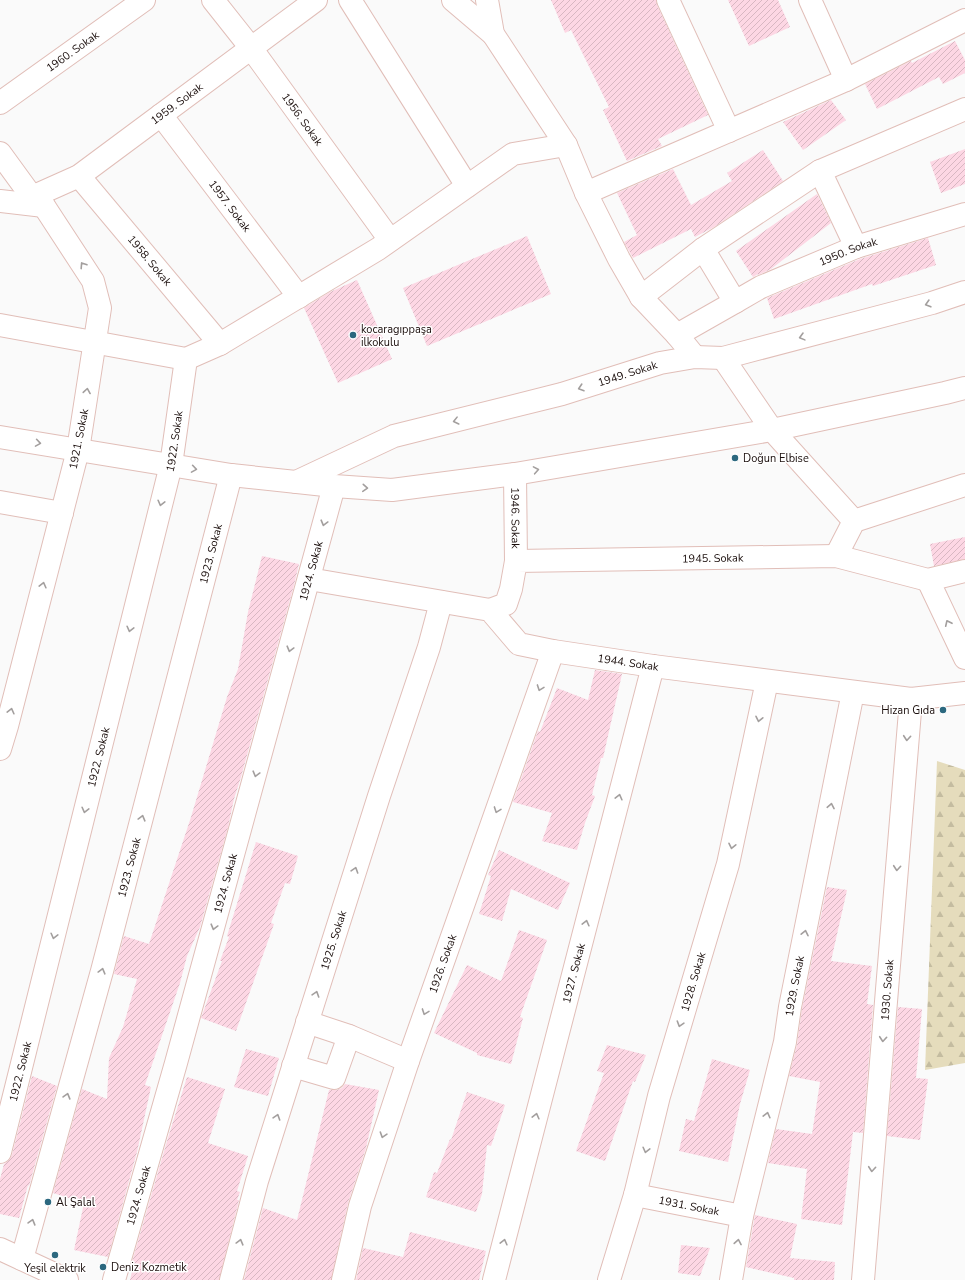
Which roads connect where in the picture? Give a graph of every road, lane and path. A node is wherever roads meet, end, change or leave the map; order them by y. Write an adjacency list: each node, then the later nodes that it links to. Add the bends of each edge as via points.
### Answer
1 (144, 0): 13 (street, 1960. Sokak)
2 (213, 0): 11 (street, 1956. Sokak)
3 (316, 0): 11 (street, 1959. Sokak)
4 (350, 0): 21 (street)
5 (453, 0): 10 (street)
6 (487, 0): 10 (street)
7 (668, 0): 16 (street)
8 (810, 0): 12 (street)
9 (965, 20): 12 (street)
10 (493, 34): 17 (street)
11 (251, 48): 15 (street, 1959. Sokak); 26 (street, 1956. Sokak)
12 (846, 80): 16 (street)
13 (0, 103)
14 (965, 108): 19 (street)
15 (161, 115): 20 (street, 1959. Sokak); 30 (street, 1957. Sokak)
16 (729, 131): 22 (street)
17 (566, 145): 21 (street, via 513,154); 22 (street)
18 (0, 153): 24 (street, 1921. Sokak)
19 (820, 171): 27 (street); 28 (street)
20 (79, 176): 24 (street, 1959. Sokak); 36 (street, 1958. Sokak)
21 (467, 186): 26 (street)
22 (586, 193): 31 (street)
23 (0, 201): 24 (street)
24 (38, 202): 35 (street, 1921. Sokak, one-way to 24, via 100,308 93,281)
25 (965, 214): 27 (street, 1950. Sokak)
26 (390, 240): 30 (street)
27 (856, 247): 32 (street, 1950. Sokak, via 761,287)
28 (703, 249): 31 (street); 32 (street)
29 (965, 292): 38 (street, 1949. Sokak, one-way to 38)
30 (299, 297): 36 (street)
31 (641, 297): 34 (street)
32 (735, 302): 34 (street, 1950. Sokak)
33 (0, 325): 35 (street)
34 (677, 335): 37 (street)
35 (95, 342): 39 (street); 43 (street, 1921. Sokak, one-way to 35)
36 (220, 344): 39 (street)
37 (695, 356): 38 (street, 1949. Sokak); 47 (street, 1949. Sokak, one-way to 47, via 660,363 562,394 394,436)
38 (723, 358): 41 (street)
39 (186, 359): 44 (street, 1922. Sokak)
40 (965, 388): 41 (street)
41 (772, 430): 45 (street, one-way to 41); 52 (street)
42 (0, 437): 43 (street, one-way to 43)
43 (78, 450): 44 (street); 51 (street, 1921. Sokak)
44 (170, 465): 46 (street, one-way to 46); 72 (street, 1922. Sokak, one-way to 72)
45 (515, 474): 49 (street, one-way to 45, via 392,490); 54 (street, 1946. Sokak)
46 (231, 475): 47 (street); 76 (street, 1923. Sokak, one-way to 46, via 102,971)
47 (296, 482): 49 (street)
48 (965, 485): 52 (street)
49 (334, 486): 56 (street, 1924. Sokak, one-way to 56)
50 (0, 502): 51 (street)
51 (62, 513): 67 (street, 1921. Sokak, one-way to 51)
52 (854, 521): 53 (street)
53 (836, 556): 54 (street, 1945. Sokak); 57 (street, 1945. Sokak)
54 (516, 561): 59 (street, via 506,604)
55 (965, 571): 57 (street, 1945. Sokak)
56 (309, 579): 58 (street); 78 (street, 1924. Sokak, one-way to 78)
57 (928, 580): 61 (street, one-way to 57)
58 (441, 602): 59 (street); 68 (street, 1925. Sokak, one-way to 58, via 378,796 429,647)
59 (490, 610): 60 (street, 1944. Sokak, via 519,644)
60 (553, 651): 62 (street, 1944. Sokak); 70 (street, 1926. Sokak, one-way to 70)
61 (965, 658)
62 (653, 666): 63 (street, 1944. Sokak); 81 (street, 1927. Sokak, one-way to 62)
63 (768, 681): 64 (street, 1944. Sokak); 73 (street, 1928. Sokak, one-way to 73, via 728,864 659,1096)
64 (853, 692): 66 (street, 1944. Sokak); 74 (street, 1929. Sokak, one-way to 64, via 786,1042 790,1007)
65 (965, 693): 66 (street, 1944. Sokak)
66 (911, 699): 84 (street, 1930. Sokak, one-way to 84)
67 (0, 749)
68 (307, 1022): 69 (street); 71 (street, 1925. Sokak)
69 (349, 1036): 70 (street); 71 (street, via 334,1078)
70 (408, 1060): 80 (street, 1926. Sokak, one-way to 80, via 360,1206)
71 (293, 1066): 79 (street, 1925. Sokak, one-way to 71, via 257,1180)
72 (0, 1152)
73 (635, 1195): 74 (street, 1931. Sokak); 82 (street, 1928. Sokak)
74 (742, 1216): 83 (street, 1929. Sokak, one-way to 74)
75 (0, 1249): 76 (street)
76 (22, 1259): 77 (street)
77 (67, 1280)
78 (114, 1280)
79 (230, 1280)
80 (343, 1280)
81 (494, 1280)
82 (609, 1280)
83 (731, 1280)
84 (863, 1280)

